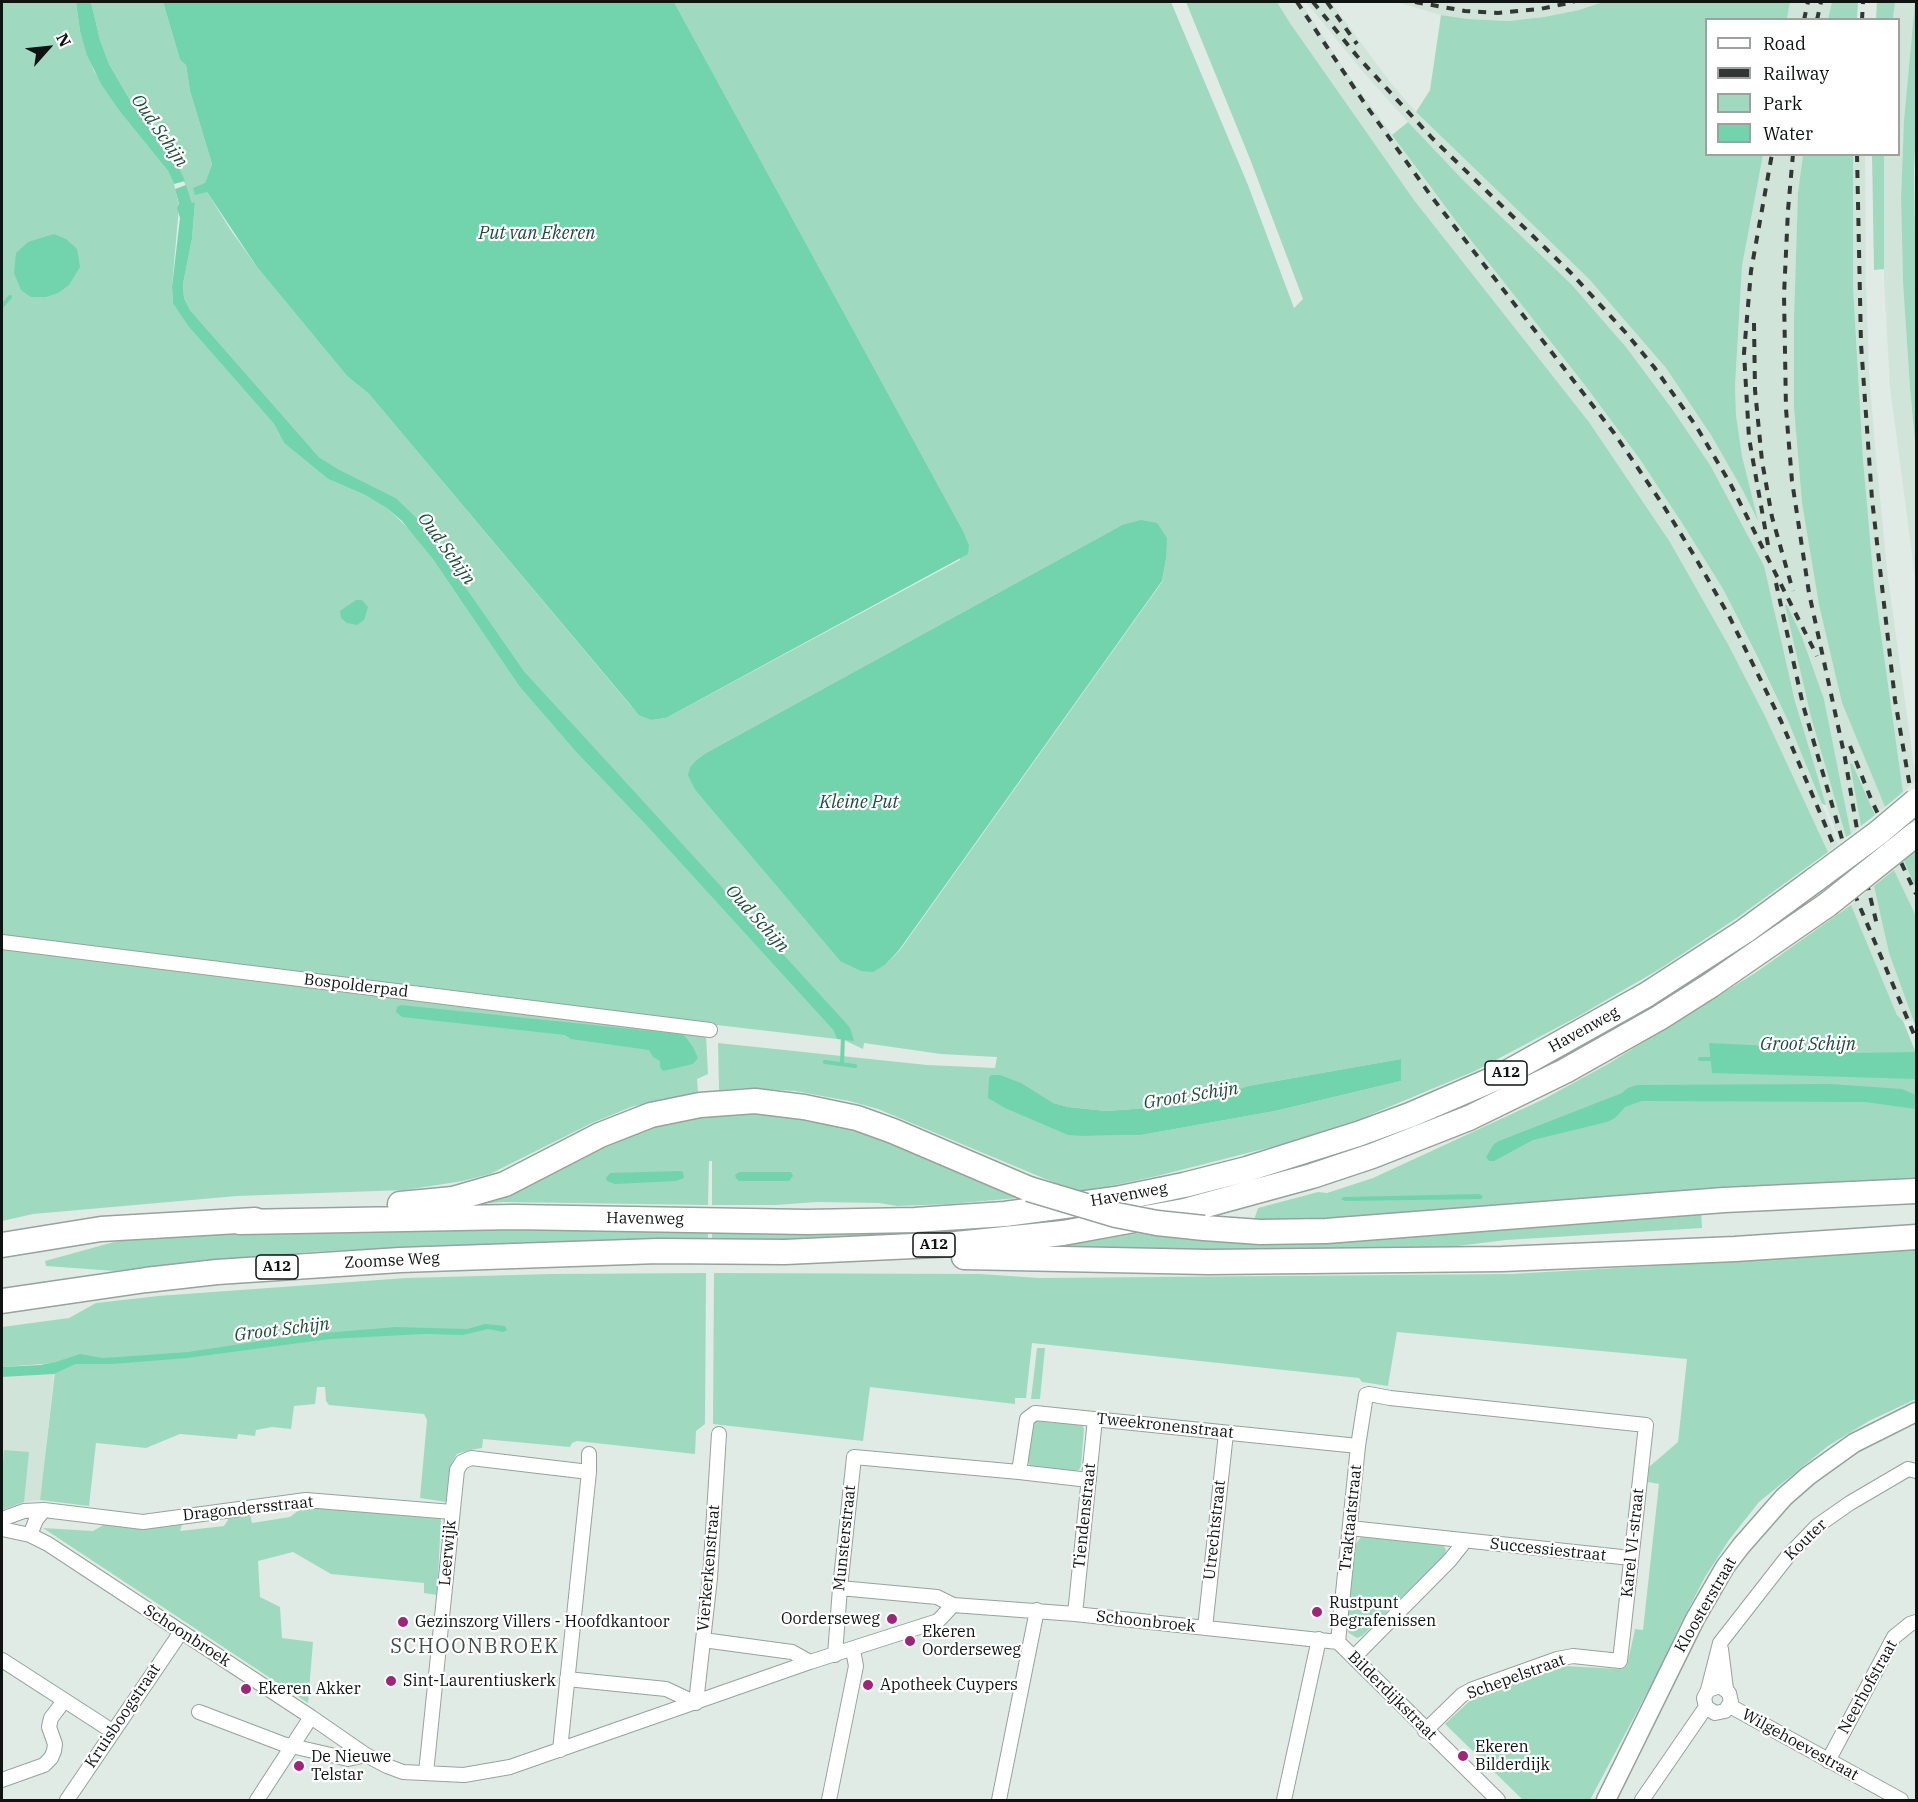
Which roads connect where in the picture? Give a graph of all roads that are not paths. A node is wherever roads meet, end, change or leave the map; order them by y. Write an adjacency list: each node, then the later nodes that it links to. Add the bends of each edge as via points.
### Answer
1 (1917, 801): 6 (highway, Havenweg / A12, bridge, via 1745,931 1646,995 1503,1075 1358,1134 1184,1185 1005,1214 915,1220 514,1217)
2 (1917, 834): 9 (highway, Havenweg / A12, bridge, via 1827,905 1659,1018 1565,1071 1469,1118 1403,1144 1255,1193 1184,1211 1063,1233 956,1244)
3 (2, 942): 4 (street, Bospolderpad)
4 (710, 1030)
5 (1917, 1191): 6 (highway, bridge, via 1724,1200 1326,1231 1204,1228 1116,1215 1029,1189 857,1118 755,1101 710,1104 651,1115 600,1135 505,1184 453,1199)
6 (240, 1222): 8 (highway, A12, via 101,1229)
7 (1917, 1237): 9 (highway, via 1735,1249 1431,1260 833,1258)
8 (2, 1245)
9 (785, 1252): 10 (highway, Zoomse Weg / A12, via 658,1251 284,1267 146,1280)
10 (2, 1301)
11 (1917, 1412): 70 (main road, Kloosterstraat, via 1854,1443 1808,1476 1741,1546 1695,1619)
12 (1095, 1419): 14 (street, Tweekronenstraat); 20 (street, Tweekronenstraat, via 1041,1412 1030,1415); 21 (street, Tiendenstraat)
13 (1646, 1425): 16 (street, Traktaatstraat, via 1366,1395); 29 (street, Karel VI-straat)
14 (1226, 1433): 16 (street, Tweekronenstraat); 35 (street, Utrechtstraat)
15 (719, 1434): 38 (street, Vierkerkenstraat)
16 (1358, 1446): 25 (street, Traktaatstraat)
17 (589, 1454): 19 (street)
18 (1917, 1471): 40 (street, Kouter, via 1908,1468 1817,1526)
19 (589, 1472): 23 (street, Leerwijk, via 471,1458 462,1462 458,1470); 47 (street)
20 (1019, 1472): 21 (street); 30 (street, Munsterstraat, via 854,1457)
21 (1089, 1480): 33 (street, Tiendenstraat)
22 (44, 1510): 23 (street, Dragondersstraat, via 143,1522 306,1500); 24 (street, Dragondersstraat, via 24,1511); 27 (street)
23 (452, 1512): 62 (street, Leerwijk)
24 (2, 1519)
25 (1350, 1528): 28 (street, Successiestraat); 39 (street, Traktaatstraat)
26 (2, 1529): 27 (street, Schoonbroek)
27 (30, 1535): 36 (street, Schoonbroek)
28 (1465, 1541): 29 (street, Successiestraat); 43 (street)
29 (1631, 1558): 45 (street, Karel VI-straat)
30 (840, 1588): 31 (street, Schoonbroek, via 937,1597); 42 (street, Munsterstraat)
31 (953, 1605): 32 (street, Schoonbroek); 41 (street, Schoonbroek, via 938,1621)
32 (1036, 1610): 33 (street, Schoonbroek); 67 (street)
33 (1075, 1614): 35 (street, Schoonbroek)
34 (1917, 1622): 61 (street, Neerhofstraat, via 1894,1637)
35 (1205, 1628): 37 (street, Schoonbroek)
36 (180, 1632): 55 (street, Schoonbroek); 56 (street, Kruisboogstraat)
37 (1319, 1639): 39 (street, Schoonbroek); 68 (street)
38 (703, 1640): 46 (street, via 792,1652); 51 (street, Vierkerkenstraat)
39 (1338, 1642): 43 (street, Bilderdijkstraat)
40 (1720, 1643): 48 (street); 49 (street, Kouter)
41 (853, 1650): 42 (street, Schoonbroek); 66 (street, via 856,1666)
42 (835, 1655): 46 (street, Schoonbroek)
43 (1354, 1657): 57 (street, Bilderdijkstraat)
44 (2, 1660): 50 (street)
45 (1620, 1661): 57 (street, Schepelstraat, via 1574,1656 1484,1685 1462,1695)
46 (810, 1662): 51 (street, Schoonbroek)
47 (567, 1679): 51 (street, via 666,1689); 59 (street)
48 (1726, 1689): 49 (street, via 1717,1686); 52 (street, Wilgehoevestraat, via 1731,1697)
49 (1708, 1690): 53 (street, via 1704,1698)
50 (64, 1701): 56 (street); 63 (street, via 51,1718 54,1751 44,1765)
51 (696, 1702): 59 (street, Schoonbroek)
52 (1730, 1706): 53 (street, Wilgehoevestraat, via 1718,1713); 61 (street, Wilgehoevestraat)
53 (1706, 1707): 71 (street)
54 (199, 1712): 58 (street, Schoonbroek)
55 (311, 1717): 58 (street); 60 (street, Schoonbroek)
56 (112, 1731): 64 (street, Kruisboogstraat)
57 (1425, 1731): 69 (street, Bilderdijkstraat)
58 (292, 1746): 60 (street, Schoonbroek, via 348,1759); 65 (street)
59 (560, 1750): 62 (street, Schoonbroek, via 510,1767 464,1775)
60 (366, 1755): 62 (street, Schoonbroek, via 403,1772)
61 (1828, 1761): 72 (street, Wilgehoevestraat)
62 (426, 1773)
63 (2, 1780)
64 (67, 1800)
65 (257, 1800)
66 (829, 1800)
67 (999, 1800)
68 (1284, 1800)
69 (1498, 1800)
70 (1606, 1800)
71 (1642, 1800)
72 (1902, 1800)

